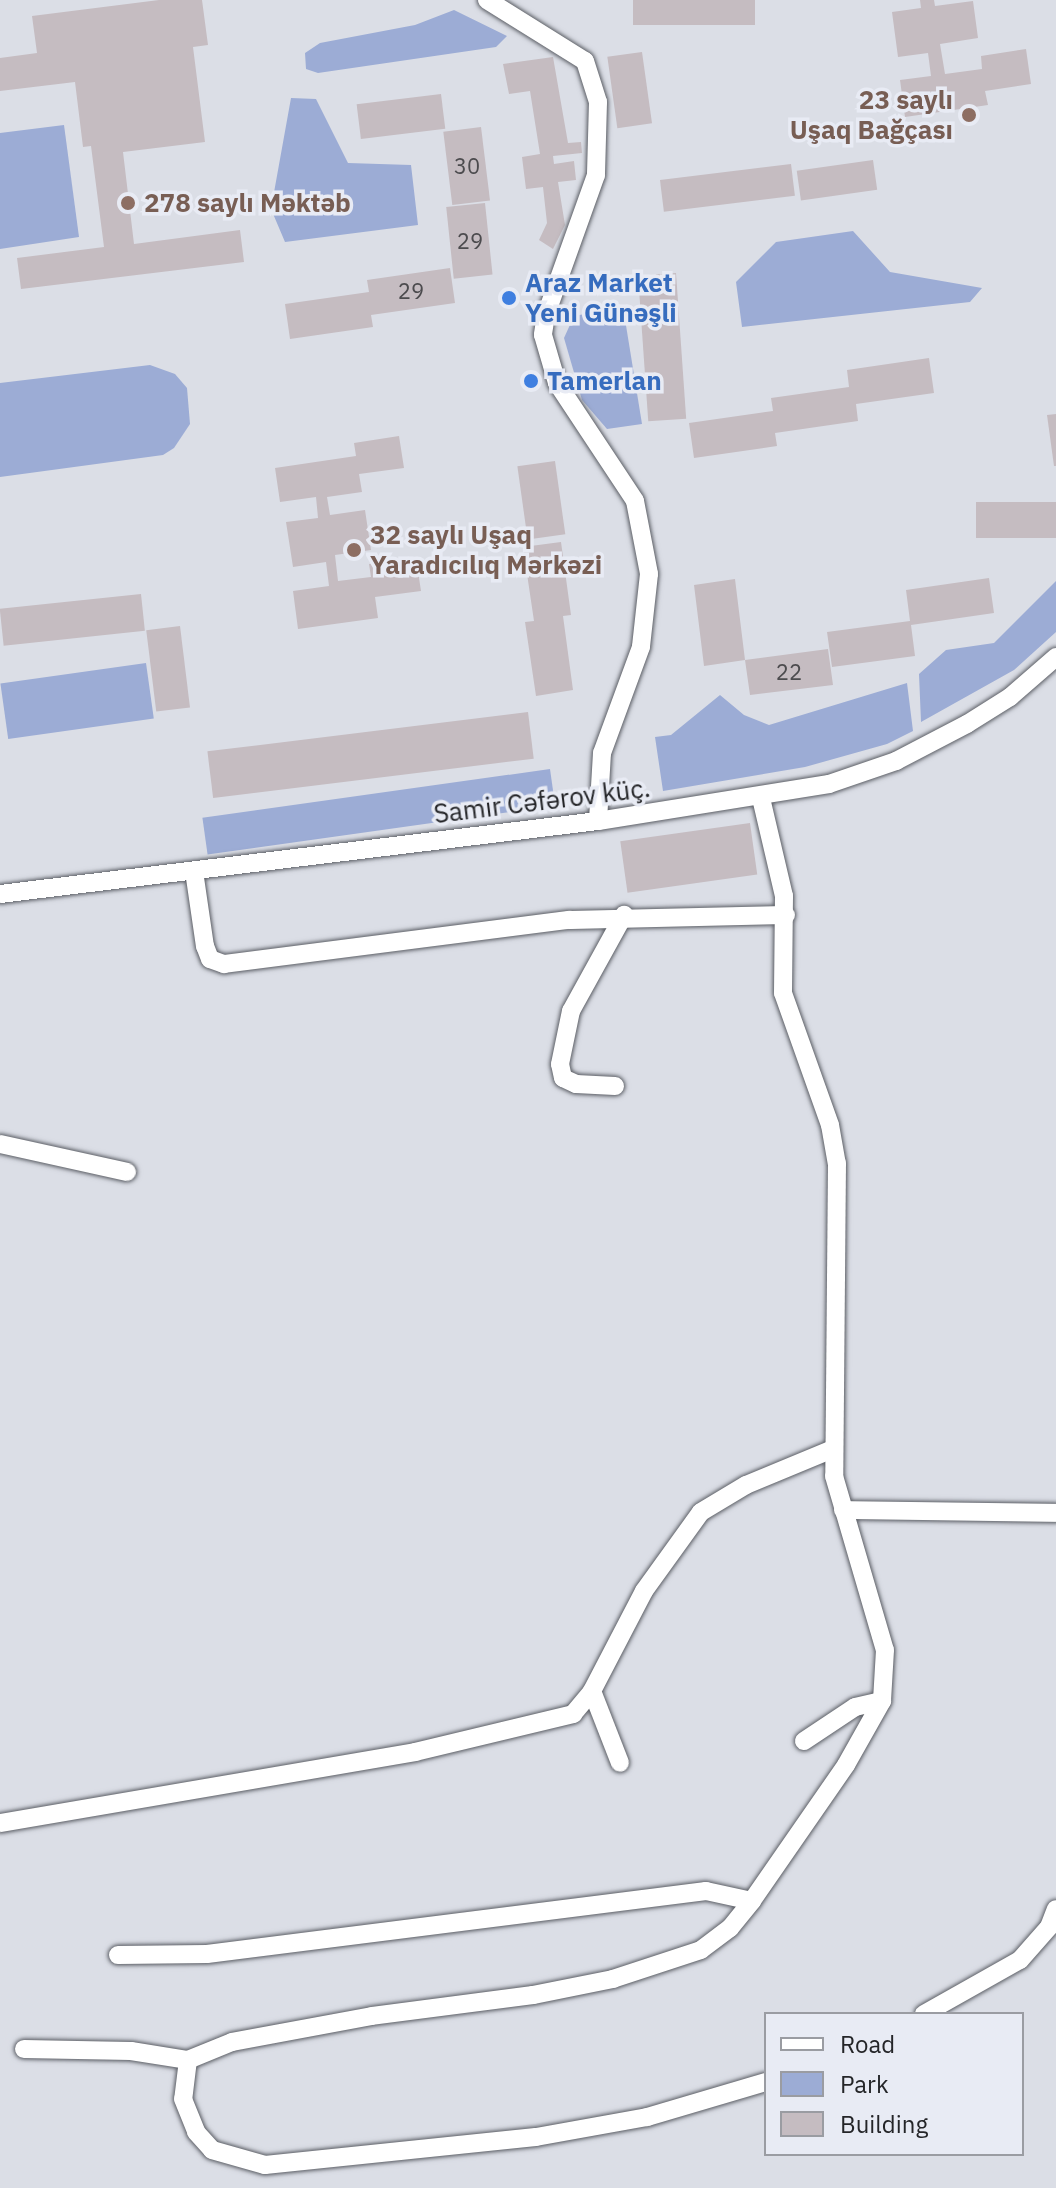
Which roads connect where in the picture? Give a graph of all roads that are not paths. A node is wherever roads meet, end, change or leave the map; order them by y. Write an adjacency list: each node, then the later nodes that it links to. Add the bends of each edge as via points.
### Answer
1 (487, 0): 4 (street, via 585,61 598,102 596,175 543,335 557,383 635,501 649,574 641,647 602,753)
2 (1054, 662): 3 (street, Samir Cəfərov küç., via 1010,697 896,761 829,784)
3 (761, 798): 4 (street, Samir Cəfərov küç.); 8 (street)
4 (598, 821): 5 (street, Samir Cəfərov küç.)
5 (194, 871): 6 (street, Samir Cəfərov küç.); 7 (street, via 205,946 210,959 224,964)
6 (0, 894)
7 (624, 915): 8 (street); 9 (street, via 571,1011 560,1064 563,1078 576,1084)
8 (786, 915): 12 (street, via 783,993 830,1125 837,1163 839,1321)
9 (615, 1086)
10 (0, 1144): 11 (street)
11 (127, 1172)
12 (833, 1449): 13 (street); 15 (street, via 746,1485 701,1512 644,1591)
13 (843, 1510): 14 (street); 16 (street, via 885,1650)
14 (1056, 1513)
15 (592, 1691): 18 (street); 19 (street, via 573,1714 415,1752)
16 (882, 1701): 17 (street, via 855,1707); 20 (street, via 846,1765)
17 (804, 1741)
18 (620, 1763)
19 (0, 1823)
20 (752, 1901): 22 (street, via 706,1891 207,1954); 25 (street, via 730,1928 701,1950 613,1979 232,2042)
21 (1056, 1909): 23 (street, via 1049,1927 1020,1960)
22 (118, 1955)
23 (928, 2012)
24 (24, 2049): 25 (street, via 131,2051)
25 (188, 2060): 26 (street, via 183,2099 196,2132 212,2150 265,2165 536,2137 647,2117)
26 (764, 2083)

